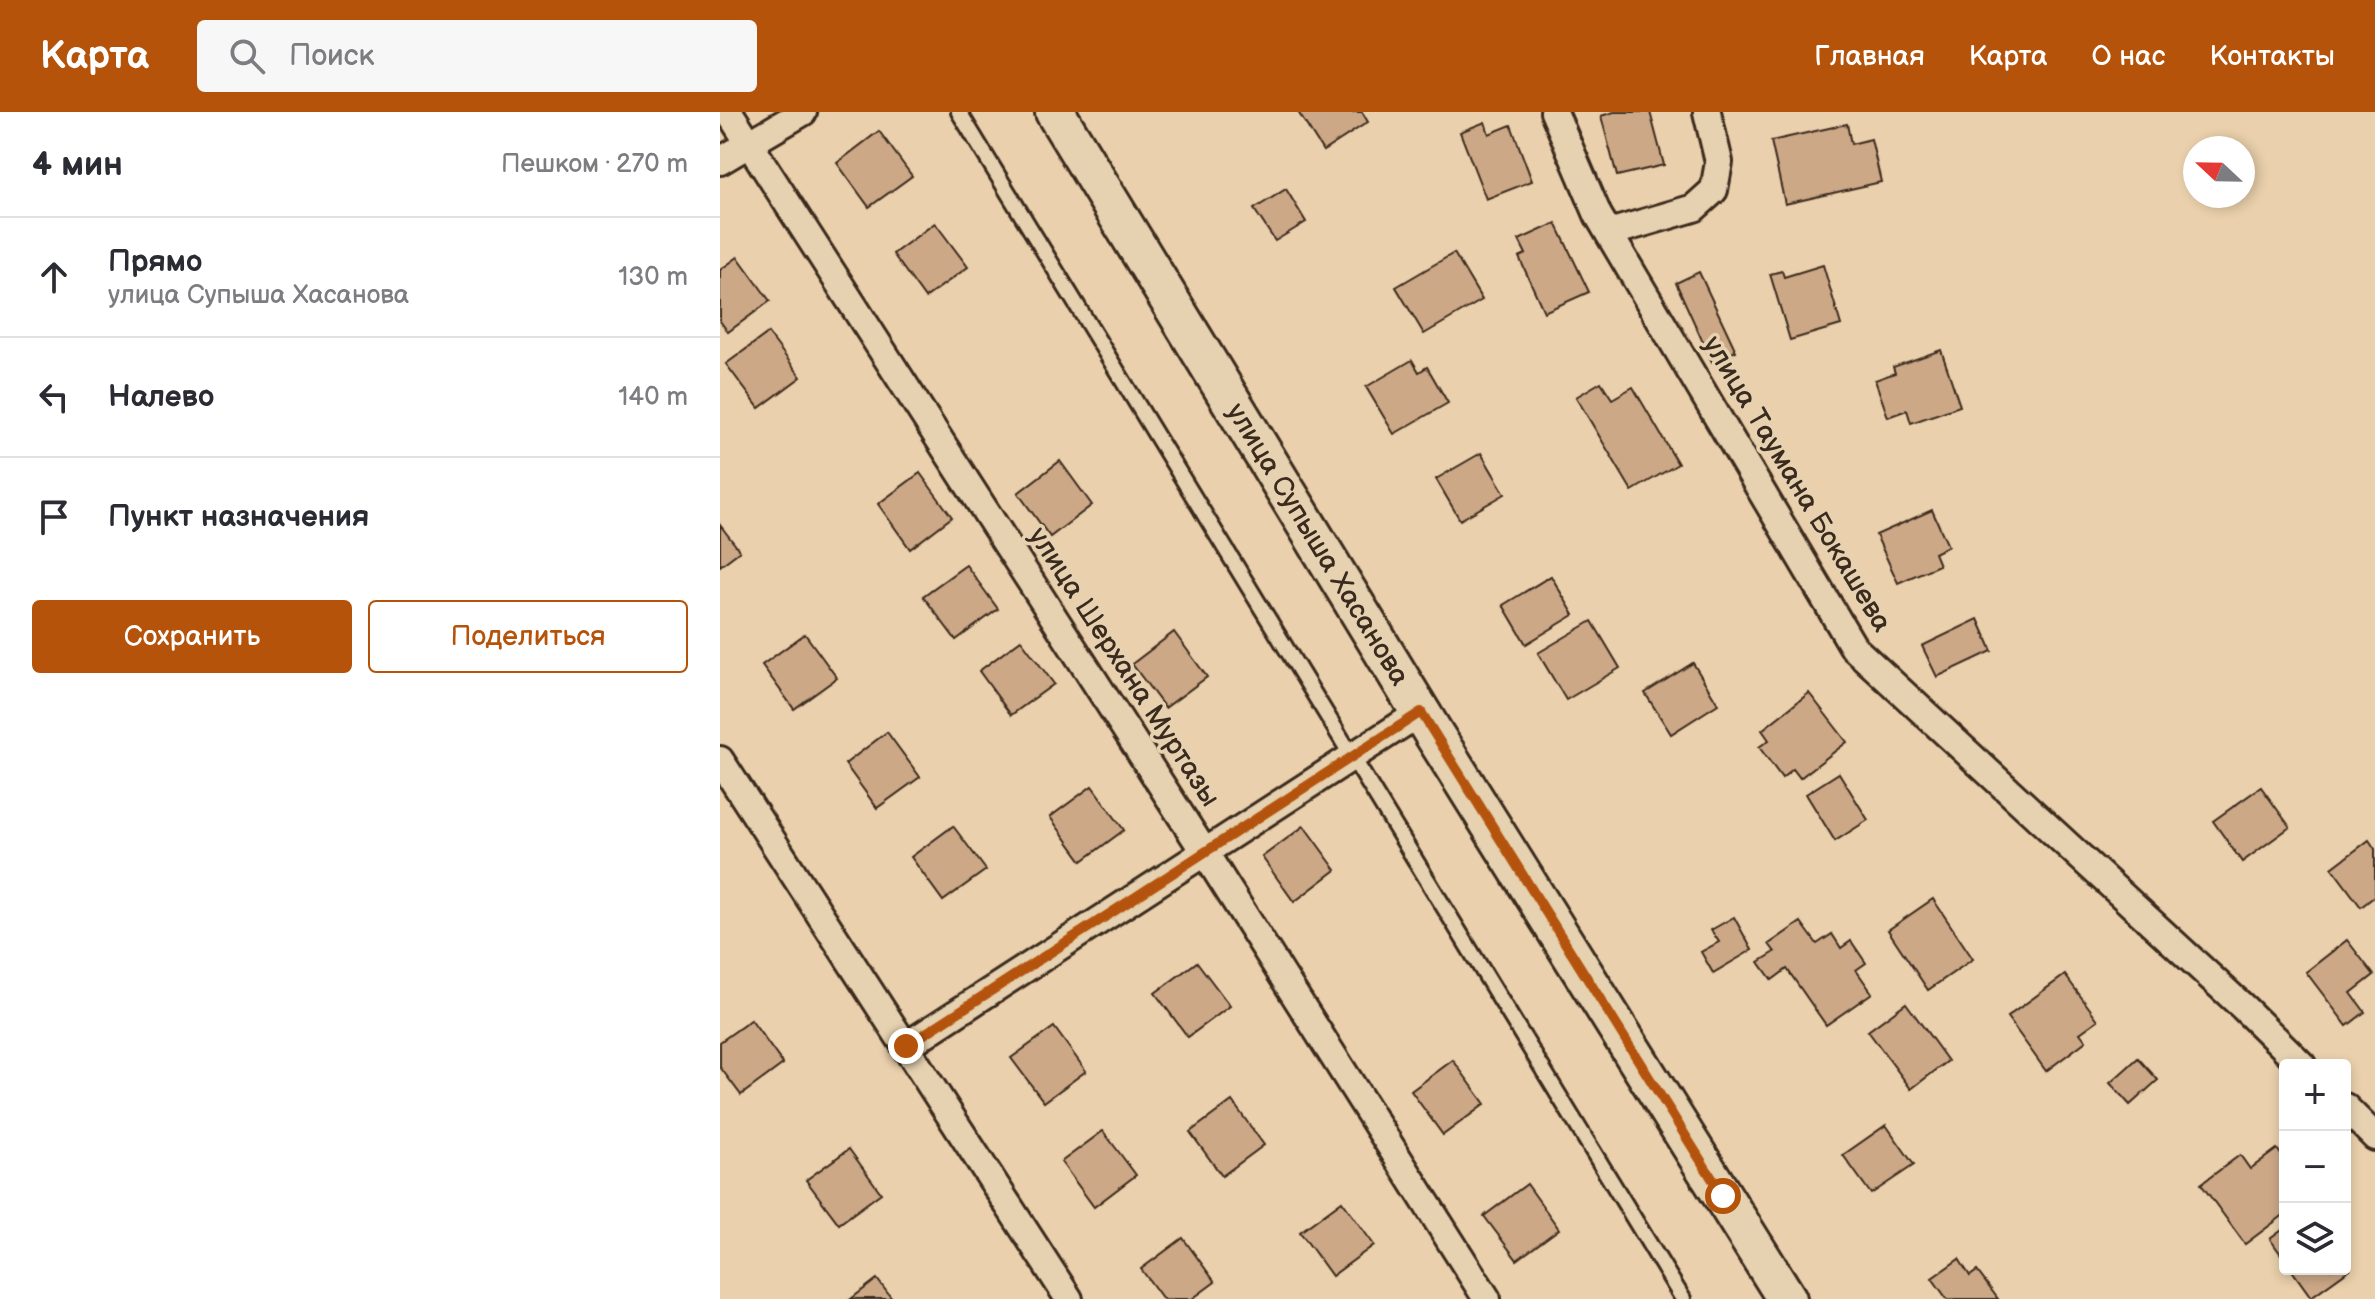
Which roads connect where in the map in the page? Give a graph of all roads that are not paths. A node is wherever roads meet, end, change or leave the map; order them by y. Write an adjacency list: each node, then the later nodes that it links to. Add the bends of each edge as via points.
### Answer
1 (729, 112): 7 (street, улица Шерхана Муртазы)
2 (803, 112): 7 (street)
3 (959, 112): 11 (lane)
4 (1055, 112): 10 (street, улица Супыша Хасанова)
5 (1554, 112): 9 (street, улица Таумана Бокашева)
6 (1707, 112): 9 (street, via 1719,162 1714,190 1694,208)
7 (750, 143): 8 (street); 13 (street, улица Шерхана Муртазы)
8 (720, 161)
9 (1609, 233): 15 (street, улица Таумана Бокашева, via 1854,648)
10 (1421, 712): 11 (street); 21 (street, улица Супыша Хасанова)
11 (1352, 757): 13 (street); 20 (lane)
12 (720, 760): 14 (street)
13 (1205, 853): 14 (street); 19 (street, улица Шерхана Муртазы)
14 (906, 1046): 18 (street)
15 (2296, 1059)
16 (2351, 1113): 17 (street)
17 (2375, 1137)
18 (1069, 1299)
19 (1487, 1299)
20 (1683, 1299)
21 (1787, 1299)

